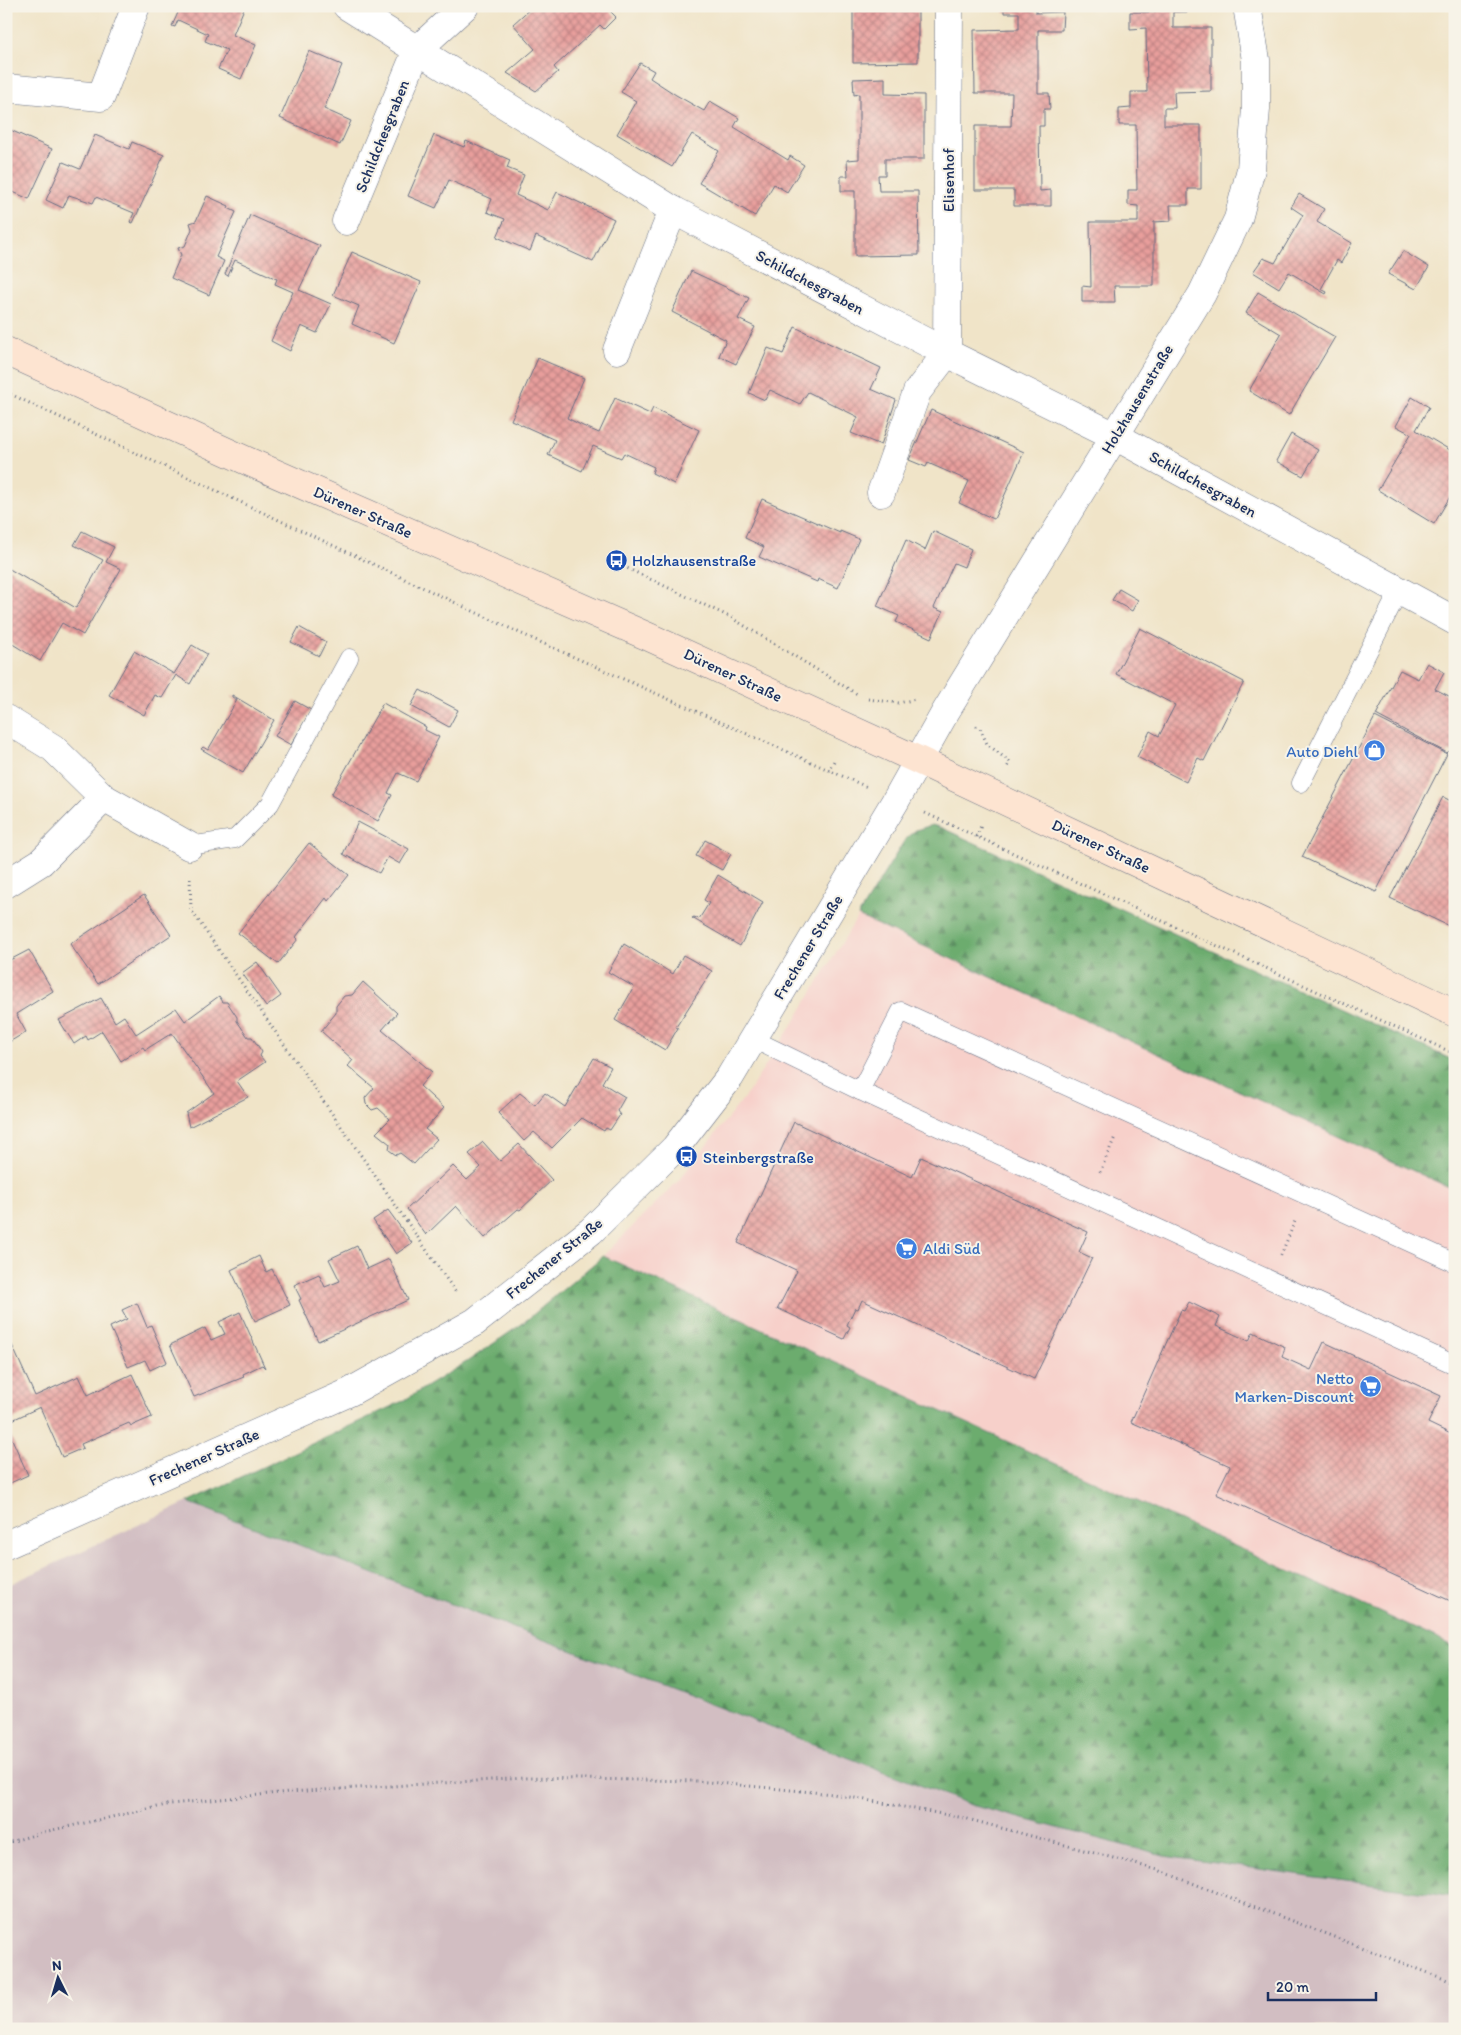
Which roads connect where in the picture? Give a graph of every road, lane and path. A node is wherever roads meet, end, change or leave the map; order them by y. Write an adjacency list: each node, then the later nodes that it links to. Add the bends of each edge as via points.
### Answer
1 (136, 6): 7 (street, via 101,96)
2 (347, 6): 6 (street, Schildchesgraben)
3 (464, 6): 6 (street)
4 (949, 6): 12 (street, Elisenhof)
5 (1247, 6): 14 (street, Holzhausenstraße, via 1256,60 1256,109 1251,169 1238,219 1202,294)
6 (417, 50): 8 (street, Schildchesgraben); 9 (street, Schildchesgraben)
7 (6, 88)
8 (673, 210): 10 (street); 12 (street, Schildchesgraben)
9 (346, 222)
10 (617, 350)
11 (6, 351): 22 (main road, Dürener Straße)
12 (947, 353): 14 (street, Schildchesgraben); 15 (street, via 917,392)
13 (6, 392): 25 (path, via 522,634)
14 (1115, 436): 17 (street, Schildchesgraben); 22 (street, Holzhausenstraße)
15 (880, 493)
16 (614, 562): 20 (path, via 730,617)
17 (1399, 591): 18 (street, Schildchesgraben); 23 (lane)
18 (1455, 621)
19 (349, 658): 26 (lane, via 270,804 235,838)
20 (858, 694)
21 (6, 719): 24 (street, via 53,748)
22 (918, 760): 25 (street, Frechener Straße); 28 (main road, Dürener Straße)
23 (1301, 783)
24 (104, 798): 26 (street); 27 (street, via 40,862)
25 (896, 800): 29 (street, Frechener Straße); 30 (path)
26 (189, 846): 37 (path, via 191,910)
27 (6, 884)
28 (1455, 1013)
29 (753, 1039): 31 (lane); 37 (street, Frechener Straße, via 730,1077 675,1148 591,1230)
30 (1455, 1054)
31 (860, 1090): 32 (lane, via 901,1011); 33 (lane)
32 (1126, 1114): 33 (path); 34 (lane)
33 (1090, 1195): 36 (lane)
34 (1306, 1196): 35 (lane); 36 (path)
35 (1455, 1263)
36 (1271, 1280): 38 (lane)
37 (475, 1322): 39 (street, Frechener Straße, via 350,1392)
38 (1455, 1365)
39 (6, 1545)
40 (6, 1843): 41 (path, via 171,1804 289,1792 526,1778 707,1782 833,1794 964,1818 1158,1870)
41 (1455, 1983)

